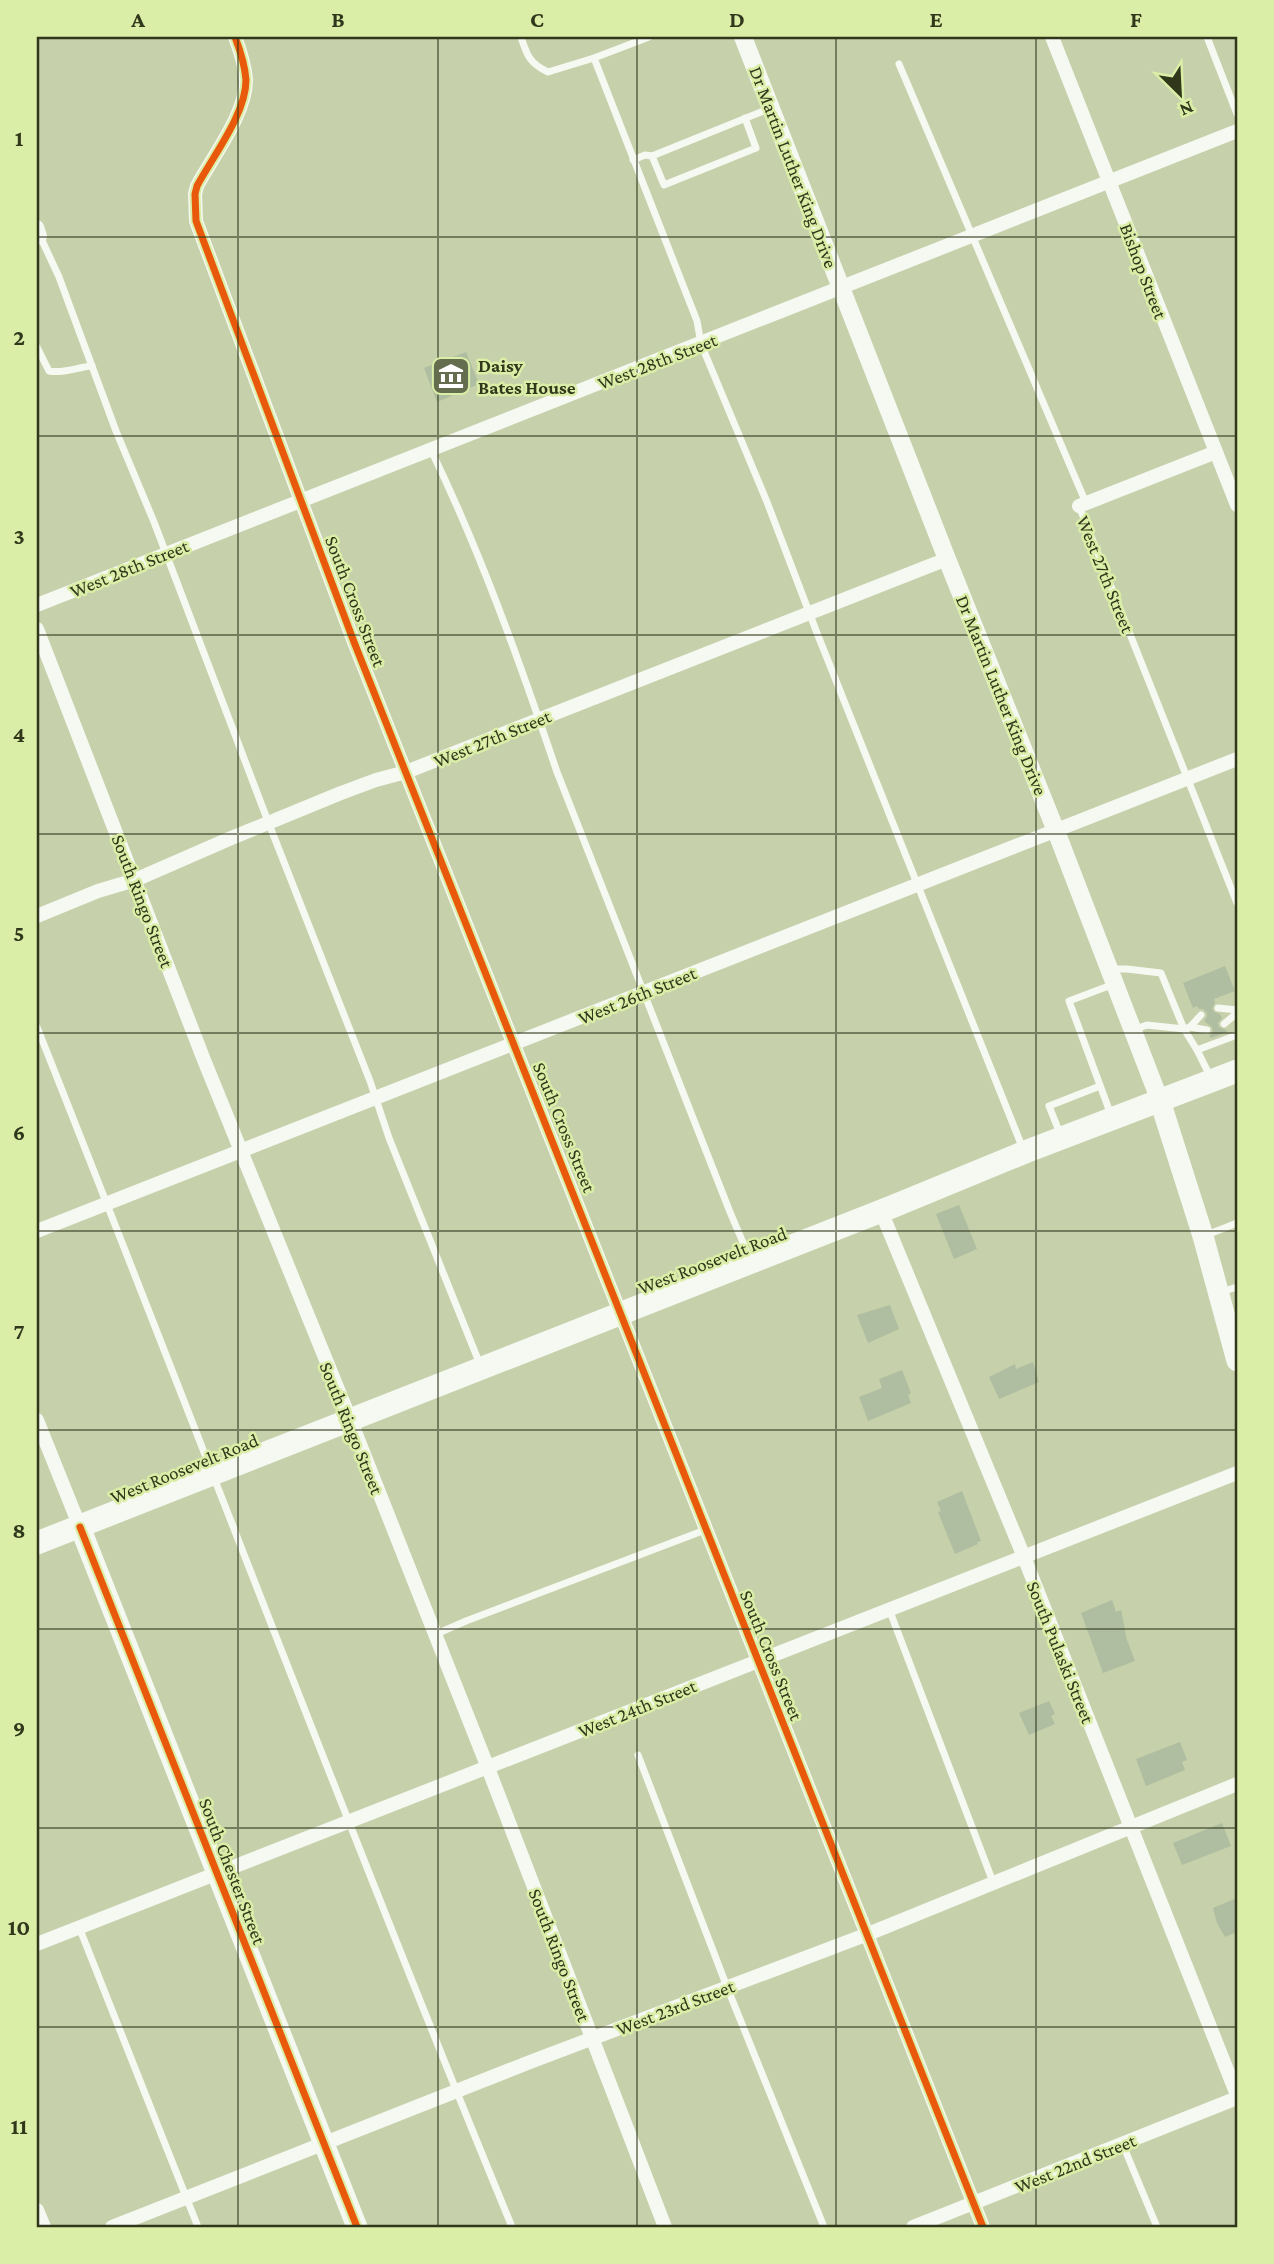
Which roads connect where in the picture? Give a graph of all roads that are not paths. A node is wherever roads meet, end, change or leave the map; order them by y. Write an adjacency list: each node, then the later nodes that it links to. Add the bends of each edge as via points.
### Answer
1 (235, 37): 24 (street, South Cross Street, via 246,80 244,97 197,186 196,221)
2 (521, 37): 7 (lane, via 534,65 548,72)
3 (649, 37): 7 (lane)
4 (743, 37): 9 (street, Dr Martin Luther King Drive)
5 (1052, 37): 15 (street, Bishop Street)
6 (1207, 37): 10 (lane)
7 (594, 58): 14 (lane)
8 (899, 64): 17 (lane)
9 (771, 108): 11 (lane); 18 (street, Dr Martin Luther King Drive)
10 (1237, 114)
11 (745, 118): 13 (lane); 13 (lane, via 756,148 664,185)
12 (1237, 131): 15 (street, West 28th Street)
13 (652, 156): 14 (lane)
14 (633, 160): 19 (lane, via 697,321)
15 (1110, 183): 17 (street, West 28th Street); 23 (street, Bishop Street)
16 (38, 234): 21 (lane)
17 (973, 236): 18 (street, West 28th Street); 25 (lane)
18 (842, 288): 19 (street, West 28th Street); 28 (street, Dr Martin Luther King Drive)
19 (701, 344): 22 (street, West 28th Street); 30 (lane)
20 (37, 347): 21 (lane, via 49,371)
21 (92, 366): 27 (lane)
22 (431, 449): 24 (street, West 28th Street); 32 (lane)
23 (1216, 452): 25 (street, West 27th Street); 26 (street, Bishop Street)
24 (303, 501): 27 (street, West 28th Street); 34 (street, South Cross Street)
25 (1082, 504): 35 (lane, West 27th Street)
26 (1237, 505)
27 (166, 553): 29 (street, West 28th Street); 36 (lane)
28 (947, 559): 30 (street, West 27th Street); 37 (street, Dr Martin Luther King Drive)
29 (37, 605)
30 (810, 613): 32 (street, West 27th Street); 39 (lane)
31 (37, 629): 38 (street, South Ringo Street)
32 (541, 718): 34 (street, West 27th Street); 43 (lane, via 557,772)
33 (1237, 760): 35 (street, West 26th Street)
34 (406, 772): 36 (street, West 27th Street); 53 (street, South Cross Street)
35 (1188, 779): 37 (street, West 26th Street); 40 (lane, West 27th Street)
36 (269, 824): 38 (street, West 27th Street); 58 (lane)
37 (1056, 831): 39 (street, West 26th Street); 42 (street, Dr Martin Luther King Drive)
38 (135, 880): 41 (street, West 27th Street); 62 (street, South Ringo Street)
39 (919, 885): 43 (street, West 26th Street); 63 (lane)
40 (1237, 903)
41 (37, 916)
42 (1112, 976): 49 (lane, via 1127,969 1161,973); 50 (street, Dr Martin Luther King Drive); 57 (lane, via 1069,1001)
43 (644, 993): 53 (street, West 26th Street); 69 (lane)
44 (1217, 1008): 45 (lane)
45 (1237, 1012): 47 (lane)
46 (1201, 1015): 49 (lane)
47 (1224, 1024)
48 (37, 1027): 64 (lane)
49 (1187, 1028): 50 (lane, via 1147,1025); 51 (lane); 54 (lane)
50 (1133, 1030): 59 (street, Dr Martin Luther King Drive)
51 (1207, 1030)
52 (1237, 1035): 54 (lane)
53 (515, 1043): 58 (street, West 26th Street); 71 (street, South Cross Street)
54 (1197, 1050): 56 (lane)
55 (1237, 1071): 56 (main road, West Roosevelt Road)
56 (1212, 1081): 59 (main road, West Roosevelt Road)
57 (1100, 1086): 60 (lane); 61 (lane, via 1049,1106)
58 (374, 1098): 62 (street, West 26th Street); 73 (lane)
59 (1160, 1101): 60 (main road, West Roosevelt Road); 68 (main road, Dr Martin Luther King Drive)
60 (1112, 1119): 61 (main road, West Roosevelt Road)
61 (1062, 1138): 63 (main road, West Roosevelt Road)
62 (240, 1151): 64 (street, West 26th Street); 74 (street, South Ringo Street)
63 (1025, 1152): 65 (main road, West Roosevelt Road)
64 (107, 1203): 67 (street, West 26th Street); 76 (lane)
65 (881, 1211): 69 (main road, West Roosevelt Road); 81 (street, South Pulaski Street)
66 (1237, 1223): 68 (lane)
67 (37, 1231)
68 (1203, 1236): 70 (main road, Dr Martin Luther King Drive)
69 (752, 1263): 71 (main road, West Roosevelt Road)
70 (1228, 1290): 72 (main road, Dr Martin Luther King Drive)
71 (621, 1312): 73 (main road, West Roosevelt Road); 79 (street, South Cross Street)
72 (1237, 1361)
73 (481, 1367): 74 (main road, West Roosevelt Road)
74 (350, 1419): 76 (main road, West Roosevelt Road); 83 (street, South Ringo Street)
75 (37, 1420): 78 (street, South Chester Street)
76 (212, 1473): 78 (main road, West Roosevelt Road); 88 (lane)
77 (1237, 1474): 81 (street, West 24th Street)
78 (80, 1527): 80 (main road, West Roosevelt Road); 90 (main road, South Chester Street)
79 (705, 1530): 83 (lane); 84 (street, South Cross Street)
80 (37, 1544)
81 (1024, 1557): 82 (street, West 24th Street); 89 (street, South Pulaski Street)
82 (890, 1609): 84 (street, West 24th Street); 91 (lane)
83 (434, 1635): 86 (street, South Ringo Street)
84 (758, 1660): 86 (street, West 24th Street); 93 (street, South Cross Street)
85 (638, 1755): 95 (lane)
86 (488, 1768): 88 (street, West 24th Street); 96 (street, South Ringo Street)
87 (1237, 1784): 89 (street, West 23rd Street)
88 (348, 1822): 90 (street, West 24th Street); 97 (lane)
89 (1130, 1827): 91 (street, West 23rd Street); 98 (street, South Pulaski Street)
90 (216, 1873): 92 (street, West 24th Street); 99 (main road, South Chester Street)
91 (993, 1882): 93 (street, West 23rd Street)
92 (79, 1927): 94 (street, West 24th Street); 101 (lane)
93 (868, 1934): 95 (street, West 23rd Street); 102 (street, South Cross Street)
94 (37, 1944)
95 (727, 1987): 96 (street, West 23rd Street); 110 (lane)
96 (592, 2039): 97 (street, West 23rd Street); 109 (street, South Ringo Street)
97 (456, 2091): 99 (street, West 23rd Street); 108 (lane)
98 (1237, 2096): 100 (street, West 22nd Street)
99 (324, 2145): 101 (street, West 23rd Street); 107 (main road, South Chester Street)
100 (1123, 2145): 102 (street, West 22nd Street); 113 (lane)
101 (187, 2198): 105 (street, West 23rd Street); 106 (lane)
102 (973, 2203): 111 (street, West 22nd Street); 112 (street, South Cross Street)
103 (37, 2210): 104 (street)
104 (44, 2227)
105 (112, 2227)
106 (198, 2227)
107 (357, 2227)
108 (512, 2227)
109 (665, 2227)
110 (824, 2227)
111 (913, 2227)
112 (983, 2227)
113 (1157, 2227)

